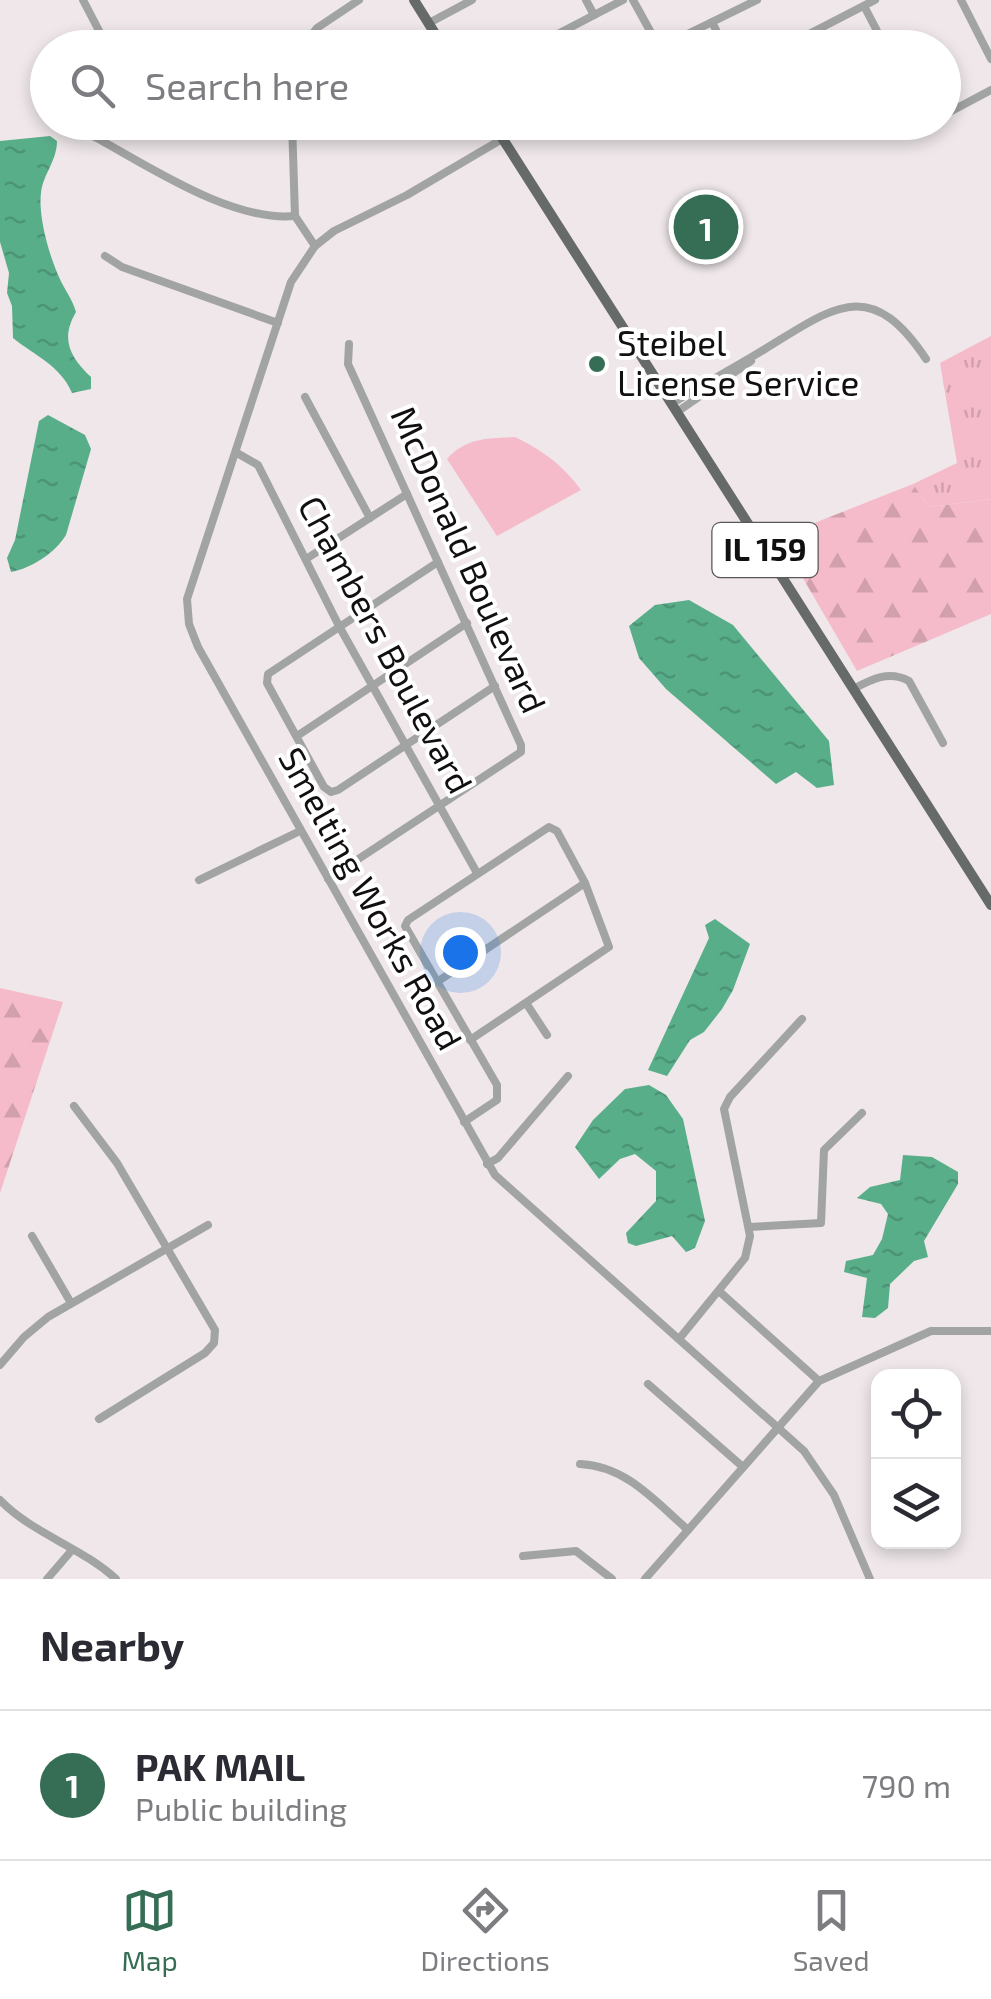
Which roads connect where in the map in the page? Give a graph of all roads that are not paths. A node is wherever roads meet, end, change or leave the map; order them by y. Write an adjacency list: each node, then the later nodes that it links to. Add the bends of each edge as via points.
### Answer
1 (83, 0): 15 (street)
2 (358, 0): 16 (street)
3 (414, 0): 14 (main road)
4 (472, 0): 14 (street)
5 (586, 0): 12 (street)
6 (622, 0): 12 (street)
7 (634, 0): 19 (street)
8 (757, 0): 13 (street)
9 (874, 0): 11 (street)
10 (961, 0): 24 (street)
11 (864, 6): 22 (street); 23 (street)
12 (594, 15): 18 (street)
13 (712, 22): 20 (street); 21 (street)
14 (428, 23): 17 (main road)
15 (99, 30)
16 (315, 30)
17 (432, 30)
18 (565, 30)
19 (650, 30)
20 (695, 30)
21 (716, 30)
22 (817, 30)
23 (877, 30)
24 (991, 59)
25 (991, 90): 26 (street)
26 (961, 105)
27 (101, 140): 30 (street, via 212,198 274,218)
28 (293, 140): 30 (street)
29 (503, 140): 31 (street); 37 (main road, IL 159)
30 (295, 216): 31 (street)
31 (315, 246): 33 (street, Smelting Works Road, via 291,282)
32 (106, 256): 33 (street)
33 (278, 322): 38 (street, Smelting Works Road)
34 (349, 344): 39 (street, McDonald Boulevard, via 348,364)
35 (926, 359): 37 (street, via 898,323 858,306 822,313)
36 (305, 398): 40 (street)
37 (674, 408): 47 (main road, IL 159)
38 (237, 453): 41 (street, Chambers Boulevard, via 258,466); 52 (street, Smelting Works Road, via 186,613 198,647)
39 (407, 494): 40 (street); 42 (street, McDonald Boulevard)
40 (370, 518): 41 (street)
41 (306, 559): 44 (street, Chambers Boulevard)
42 (438, 562): 43 (street, McDonald Boulevard); 44 (street)
43 (467, 623): 45 (street); 46 (street, McDonald Boulevard)
44 (339, 626): 45 (street, Chambers Boulevard); 48 (street, via 268,674)
45 (372, 686): 48 (street); 50 (street, Chambers Boulevard)
46 (495, 686): 50 (street); 51 (street, McDonald Boulevard, via 521,752)
47 (853, 689): 49 (street, via 875,678 909,681); 57 (main road, IL 159)
48 (297, 736): 50 (street, via 331,792)
49 (943, 743)
50 (406, 746): 51 (street, Chambers Boulevard)
51 (440, 806): 53 (street, Chambers Boulevard); 54 (street, McDonald Boulevard)
52 (300, 831): 54 (street, Smelting Works Road); 55 (street)
53 (477, 873): 56 (street, via 549,827); 58 (street, via 405,926)
54 (328, 879): 66 (street, Smelting Works Road)
55 (199, 880)
56 (585, 883): 58 (street); 59 (street, via 609,947)
57 (991, 906)
58 (437, 982): 62 (street)
59 (526, 1003): 61 (street); 62 (street)
60 (802, 1019): 69 (street, via 724,1109)
61 (547, 1036)
62 (470, 1040): 66 (street, via 499,1093 493,1105)
63 (568, 1076): 67 (street)
64 (74, 1106): 71 (street)
65 (862, 1112): 69 (street, via 824,1150 821,1223)
66 (464, 1122): 67 (street, Smelting Works Road)
67 (488, 1164): 75 (street, Smelting Works Road)
68 (208, 1225): 71 (street)
69 (749, 1228): 72 (street, via 745,1258)
70 (32, 1236): 73 (street)
71 (168, 1248): 73 (street); 79 (street, via 215,1330 214,1343)
72 (720, 1292): 75 (street); 77 (street)
73 (71, 1303): 76 (street, via 24,1337)
74 (991, 1331): 77 (street, via 931,1330)
75 (678, 1339): 80 (street, Smelting Works Road)
76 (0, 1365)
77 (819, 1381): 80 (street)
78 (648, 1384): 82 (street)
79 (99, 1419)
80 (779, 1428): 82 (street); 91 (street, Smelting Works Road, via 824,1478)
81 (580, 1464): 84 (street, via 628,1478)
82 (743, 1467): 84 (street)
83 (0, 1500): 85 (street)
84 (688, 1530): 90 (street)
85 (72, 1550): 87 (street); 88 (street)
86 (523, 1556): 89 (street, via 576,1552)
87 (48, 1579)
88 (116, 1579)
89 (612, 1579)
90 (645, 1579)
91 (870, 1579)

